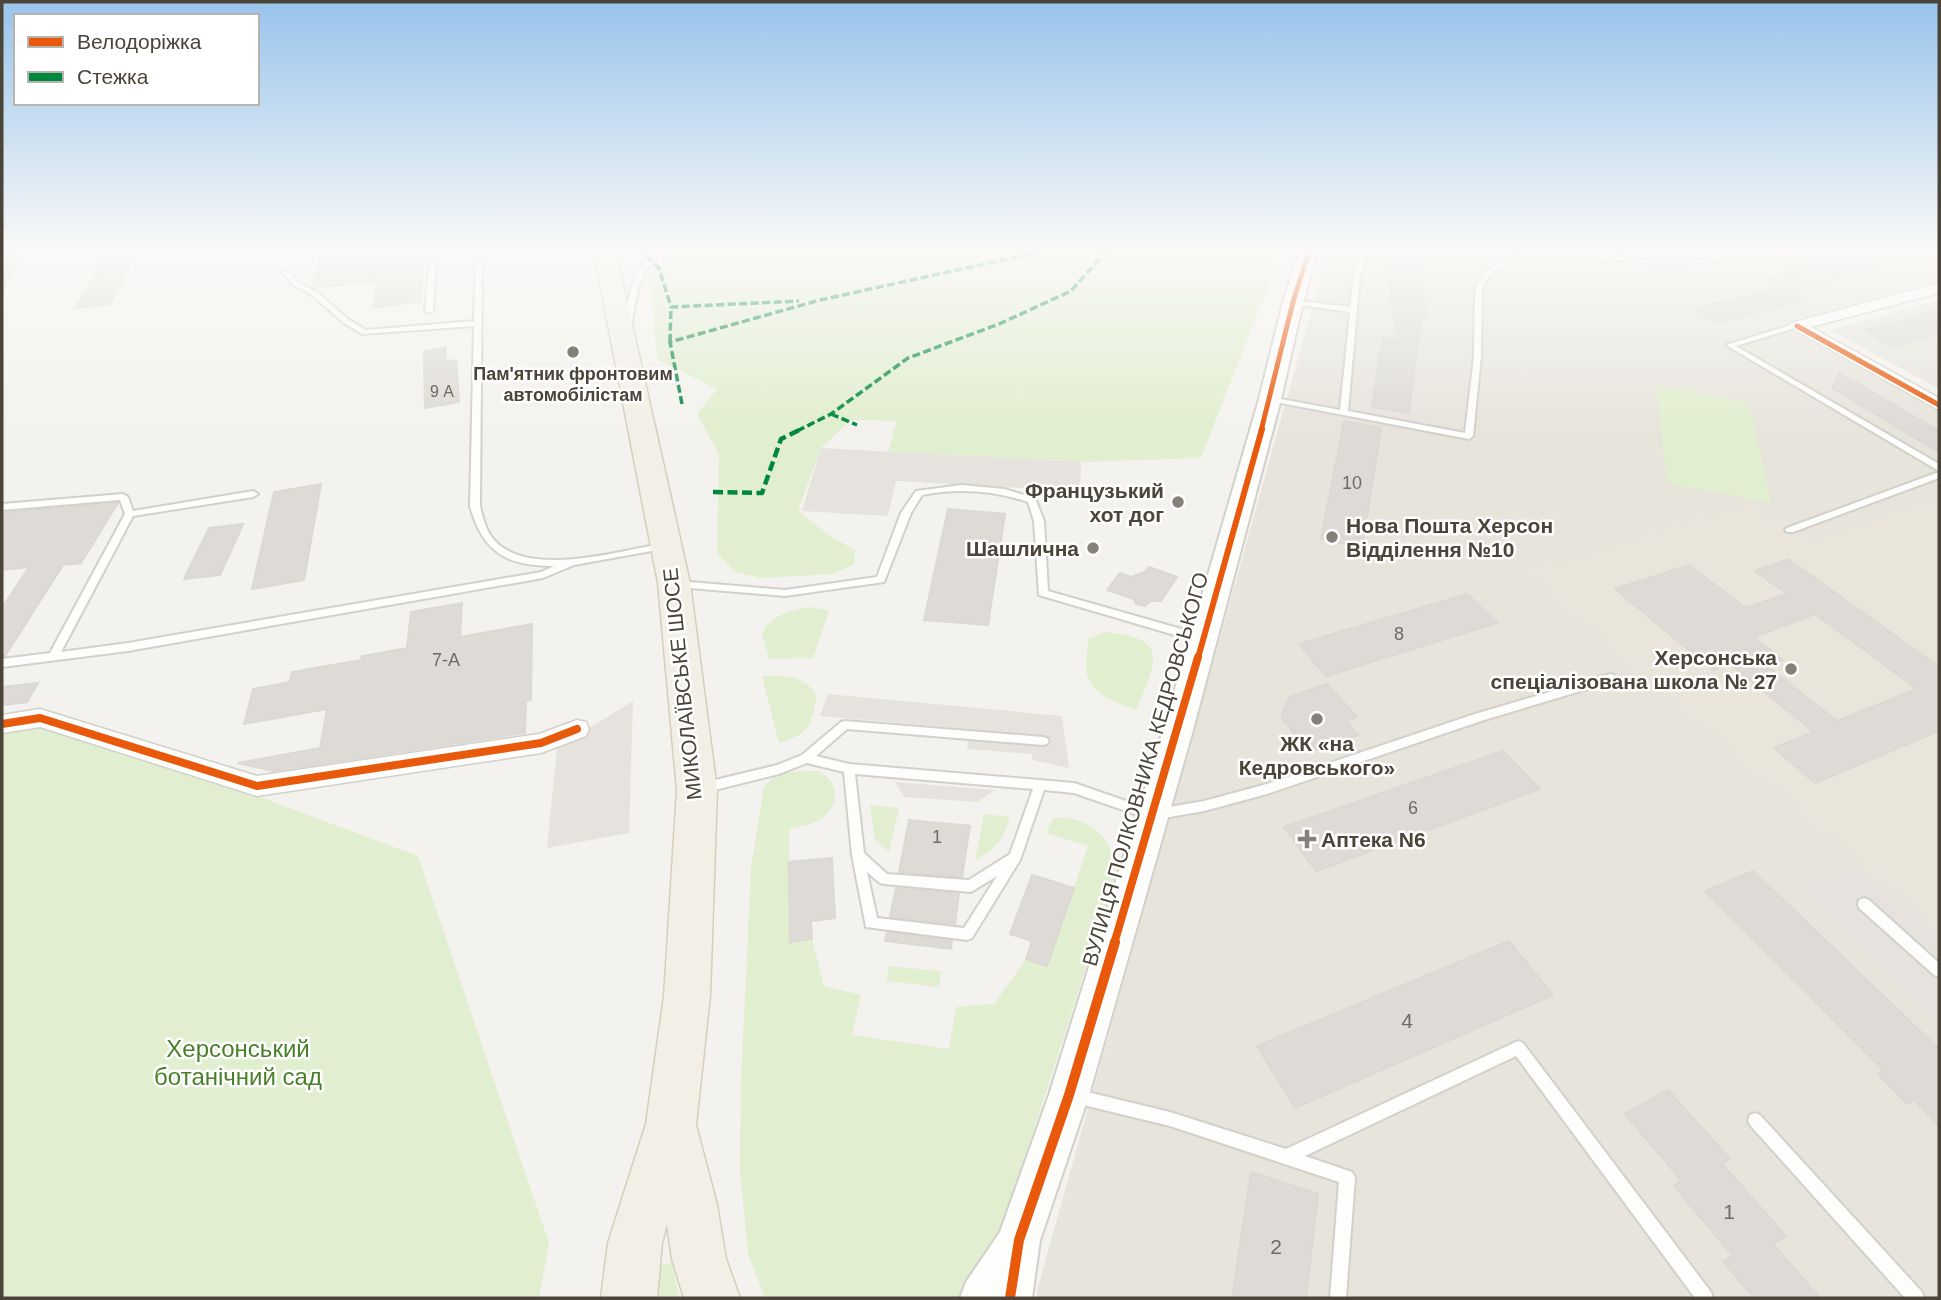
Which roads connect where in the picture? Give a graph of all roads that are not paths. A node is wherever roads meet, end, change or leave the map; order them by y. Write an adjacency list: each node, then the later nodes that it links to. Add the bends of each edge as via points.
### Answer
1 (329, 309): 10 (lane, via 365,332)
2 (479, 309): 10 (lane)
3 (616, 309): 12 (main road, МИКОЛАЇВСЬКЕ ШОСЕ)
4 (631, 309): 12 (lane)
5 (1291, 309): 13 (street, ВУЛИЦЯ ПОЛКОВНИКА КЕДРОВСЬКОГО)
6 (1344, 309): 9 (lane)
7 (1479, 309): 15 (lane, via 1469,436)
8 (1862, 309): 11 (street)
9 (1354, 310): 15 (lane)
10 (479, 323): 23 (lane, via 475,506 481,528 494,546 516,560 541,564)
11 (1797, 326): 14 (street); 16 (lane, via 1730,345)
12 (624, 347): 22 (main road, МИКОЛАЇВСЬКЕ ШОСЕ)
13 (1270, 399): 15 (lane); 25 (street, ВУЛИЦЯ ПОЛКОВНИКА КЕДРОВСЬКОГО)
14 (1939, 405)
15 (1344, 412)
16 (1939, 468)
17 (1939, 475): 21 (lane)
18 (253, 494): 20 (lane)
19 (2, 508): 20 (lane, via 123,497)
20 (130, 514): 26 (lane)
21 (1790, 530)
22 (666, 545): 23 (lane); 24 (main road, МИКОЛАЇВСЬКЕ ШОСЕ)
23 (574, 561): 26 (lane, via 543,575)
24 (674, 583): 25 (lane, via 785,593 881,580 906,513 919,493 946,487 1006,490 1032,500 1039,521 1043,593); 35 (main road, МИКОЛАЇВСЬКЕ ШОСЕ)
25 (1202, 639): 36 (street, ВУЛИЦЯ ПОЛКОВНИКА КЕДРОВСЬКОГО)
26 (53, 657): 27 (lane)
27 (2, 663)
28 (1610, 678): 36 (lane, via 1267,789)
29 (2, 723): 30 (street, via 40,718 257,786 541,743)
30 (577, 729)
31 (1043, 741): 32 (lane, via 845,724)
32 (806, 758): 33 (lane); 35 (lane)
33 (849, 769): 34 (lane); 37 (lane)
34 (1040, 785): 36 (lane, via 1074,788); 38 (lane)
35 (697, 790): 43 (main road, МИКОЛАЇВСЬКЕ ШОСЕ, via 687,996)
36 (1152, 814): 41 (street, ВУЛИЦЯ ПОЛКОВНИКА КЕДРОВСЬКОГО)
37 (858, 855): 38 (lane, via 884,879 971,886); 38 (lane, via 871,922 967,934)
38 (1016, 856)
39 (1864, 904): 40 (lane)
40 (1939, 971)
41 (1069, 1095): 44 (lane, via 1170,1119); 45 (street, ВУЛИЦЯ ПОЛКОВНИКА КЕДРОВСЬКОГО)
42 (1755, 1120): 52 (lane)
43 (671, 1124): 46 (main road, МИКОЛАЇВСЬКЕ ШОСЕ, via 635,1243); 47 (main road, МИКОЛАЇВСЬКЕ ШОСЕ, via 699,1259)
44 (1286, 1157): 50 (lane, via 1347,1177); 51 (lane, via 1518,1048)
45 (1019, 1240): 48 (street, ВУЛИЦЯ ПОЛКОВНИКА КЕДРОВСЬКОГО); 49 (street, ВУЛИЦЯ ПОЛКОВНИКА КЕДРОВСЬКОГО)
46 (629, 1298)
47 (712, 1298)
48 (982, 1298)
49 (1010, 1298)
50 (1338, 1298)
51 (1705, 1298)
52 (1916, 1298)

